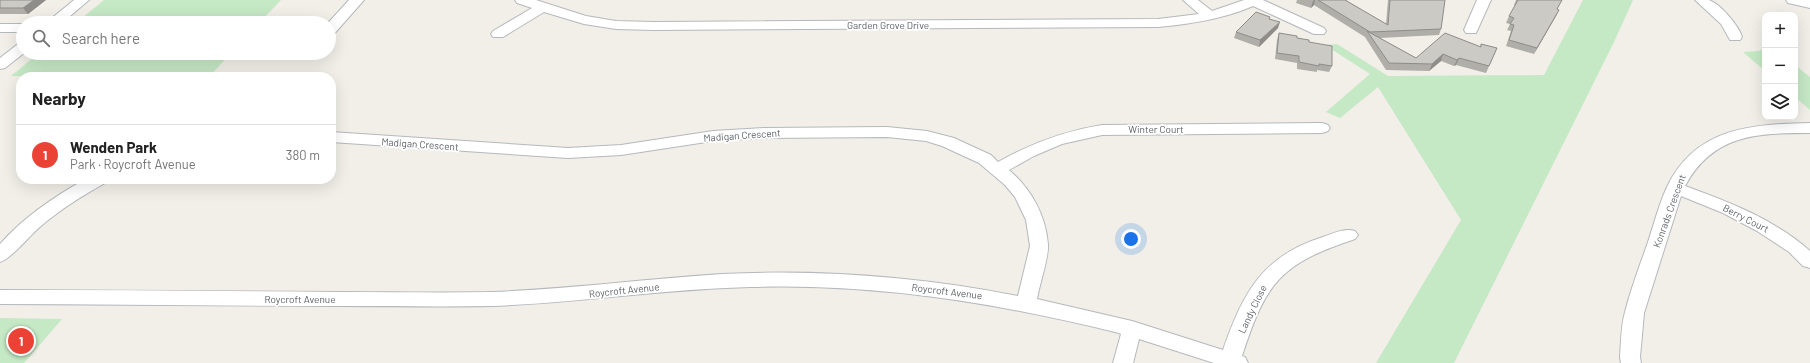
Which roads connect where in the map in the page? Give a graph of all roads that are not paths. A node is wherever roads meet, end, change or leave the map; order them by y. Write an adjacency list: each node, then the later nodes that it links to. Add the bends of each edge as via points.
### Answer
1 (82, 0): 11 (street)
2 (357, 0): 13 (street)
3 (522, 0): 10 (street, Garden Grove Drive)
4 (1190, 0): 12 (street)
5 (1255, 0): 12 (street, Garden Grove Drive); 17 (street)
6 (1484, 0): 16 (street)
7 (1702, 0): 19 (street, via 1728,24)
8 (1793, 0): 9 (street)
9 (1810, 4)
10 (542, 7): 12 (street, Garden Grove Drive, via 584,20 633,26 1136,23); 18 (street)
11 (62, 16)
12 (1210, 16)
13 (336, 22)
14 (0, 28): 15 (street)
15 (16, 28)
16 (1471, 30)
17 (1319, 31)
18 (498, 34)
19 (1735, 37)
20 (16, 52): 21 (street)
21 (0, 65)
22 (1322, 128): 25 (street, Winter Court, via 1093,131 1056,139)
23 (1810, 128): 27 (street, Konrads Crescent, via 1750,132 1718,142 1689,162)
24 (336, 137): 25 (street, Madigan Crescent, via 568,153 621,150 739,134 887,132 926,136 948,142 986,159)
25 (998, 169): 32 (street, Madigan Crescent, via 1023,195 1038,231 1039,246)
26 (91, 184): 29 (street, via 48,210 17,236)
27 (1675, 188): 30 (street, Berry Court, via 1754,221 1779,236); 36 (street, Konrads Crescent, via 1634,313)
28 (1349, 235): 34 (street, Landy Close, via 1310,248 1266,279 1250,308)
29 (0, 256)
30 (1810, 261)
31 (0, 297): 32 (street, Roycroft Avenue, via 480,299 557,296 726,281 781,280 872,283 940,289)
32 (1026, 303): 33 (street, Roycroft Avenue)
33 (1132, 329): 34 (street, Roycroft Avenue); 35 (street)
34 (1234, 362)
35 (1123, 363)
36 (1631, 363)

